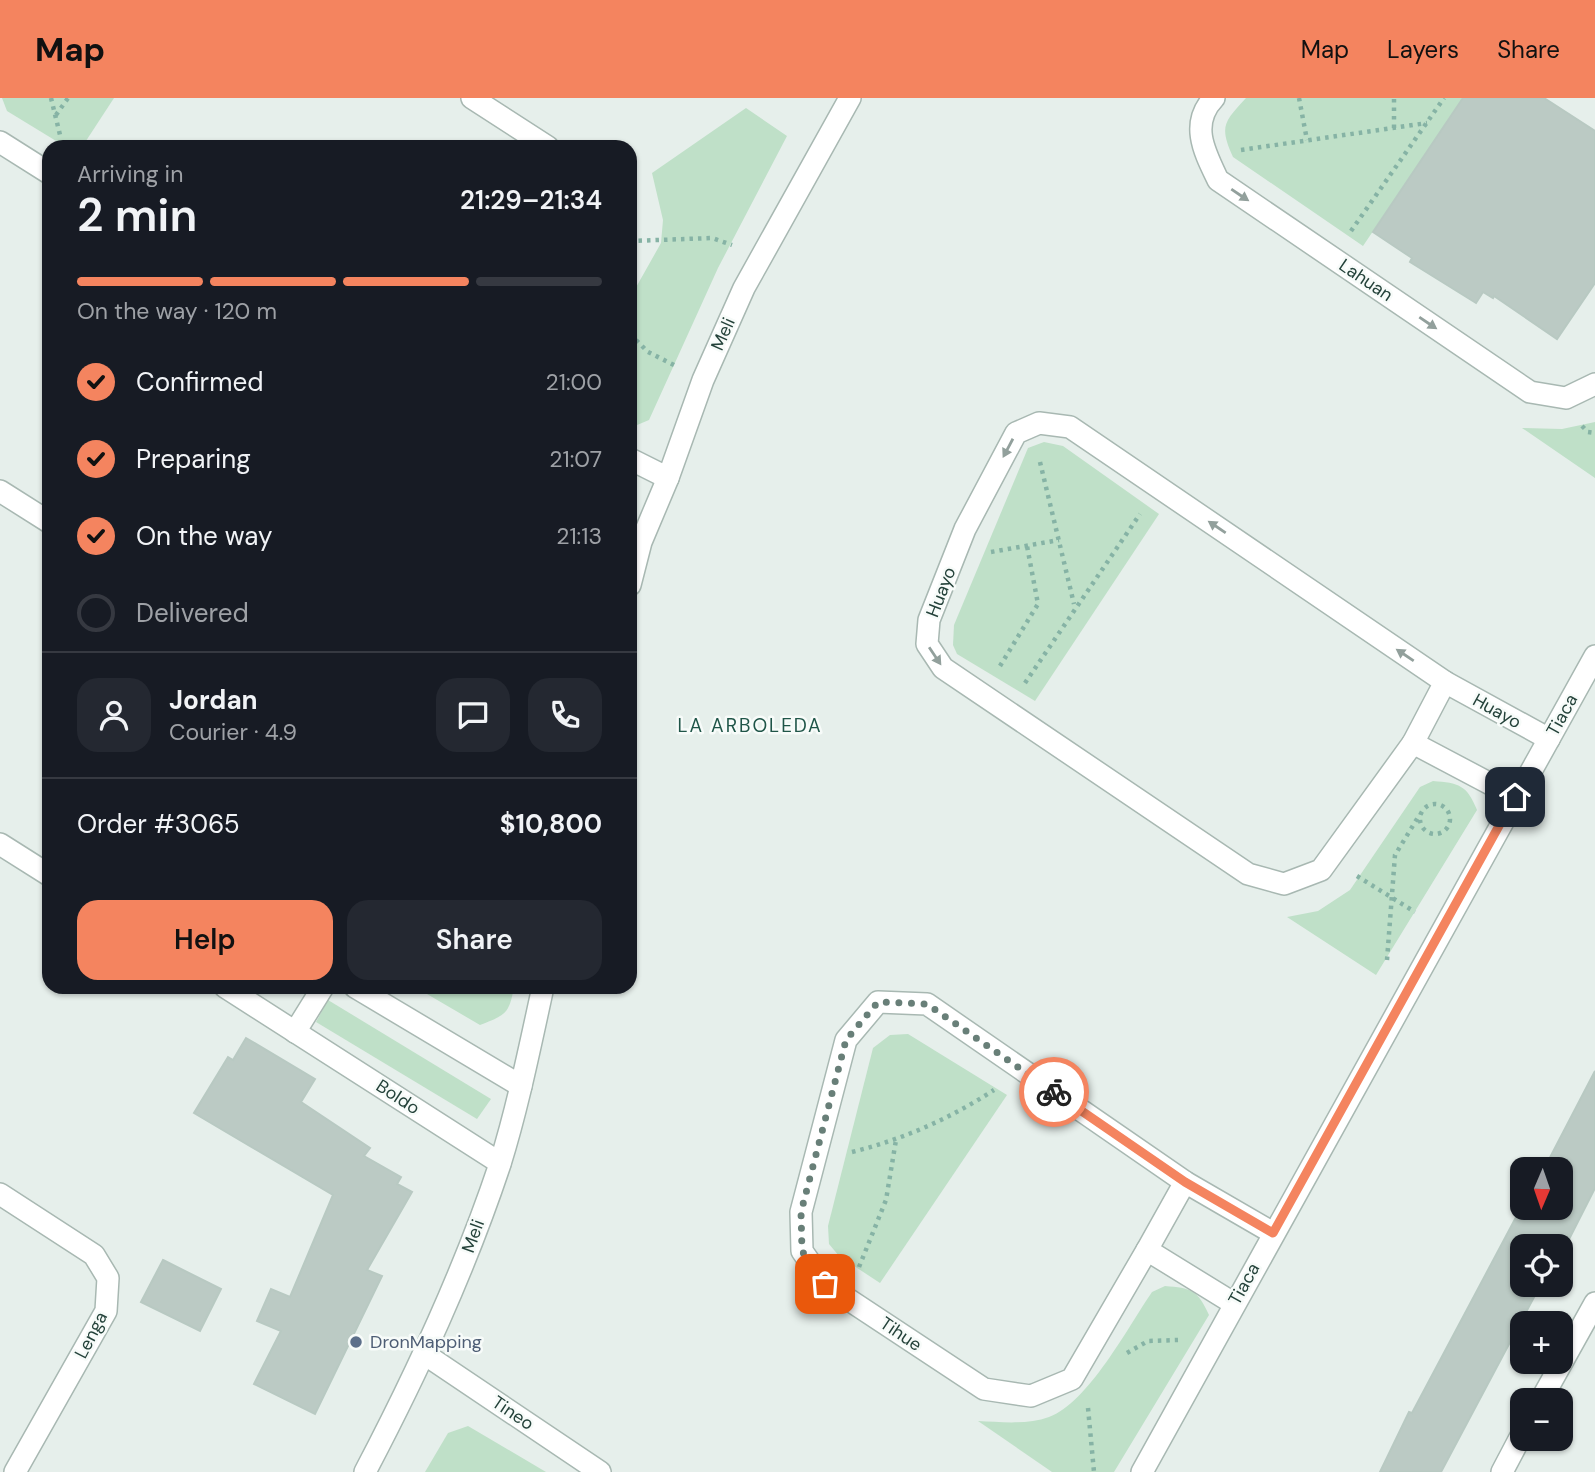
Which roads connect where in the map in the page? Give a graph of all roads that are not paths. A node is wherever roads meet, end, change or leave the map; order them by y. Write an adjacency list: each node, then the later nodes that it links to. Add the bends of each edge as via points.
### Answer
1 (472, 98): 4 (street)
2 (850, 98): 9 (street, Meli, via 744,288 703,380)
3 (1213, 98): 7 (street, Lahuan, one-way to 7, via 1205,107 1200,142 1218,180 1530,392 1566,398)
4 (537, 140)
5 (0, 142): 6 (street)
6 (42, 169)
7 (1595, 384)
8 (637, 462): 9 (street)
9 (668, 478): 12 (street, Meli)
10 (0, 491): 11 (street)
11 (42, 518)
12 (637, 535)
13 (1595, 656): 15 (street, Tiaca)
14 (1445, 682): 15 (street, Huayo); 16 (street, Huayo); 16 (street, Huayo, one-way to 16, via 1070,427 1039,423 1016,433 965,529 929,620 927,644 943,668 1248,874 1284,884 1321,870)
15 (1549, 739): 17 (street, Tiaca)
16 (1413, 743): 17 (street)
17 (1515, 797): 29 (street, Tiaca)
18 (0, 844): 19 (street)
19 (42, 871)
20 (236, 994): 24 (street, Boldo)
21 (319, 994): 24 (street)
22 (367, 994): 25 (street)
23 (541, 994): 25 (street, Meli)
24 (295, 1032): 26 (street, Boldo)
25 (521, 1086): 26 (street, Meli)
26 (500, 1163): 33 (street, Meli)
27 (1185, 1182): 29 (street, Tihue); 30 (street, Tihue); 30 (street, Tihue, via 927,1004 878,1002 846,1040 801,1212 802,1251 825,1284 984,1390 1031,1396 1072,1379)
28 (0, 1194): 36 (street, Lenga, via 94,1255 108,1278 106,1311)
29 (1273, 1233): 31 (street, Tiaca)
30 (1147, 1250): 31 (street)
31 (1233, 1303): 39 (street, Tiaca)
32 (1595, 1303): 34 (street)
33 (426, 1355): 37 (street, Meli); 38 (street, Tineo)
34 (1548, 1388)
35 (1513, 1451): 40 (street)
36 (15, 1472)
37 (365, 1472)
38 (600, 1472)
39 (1142, 1472)
40 (1502, 1472)

